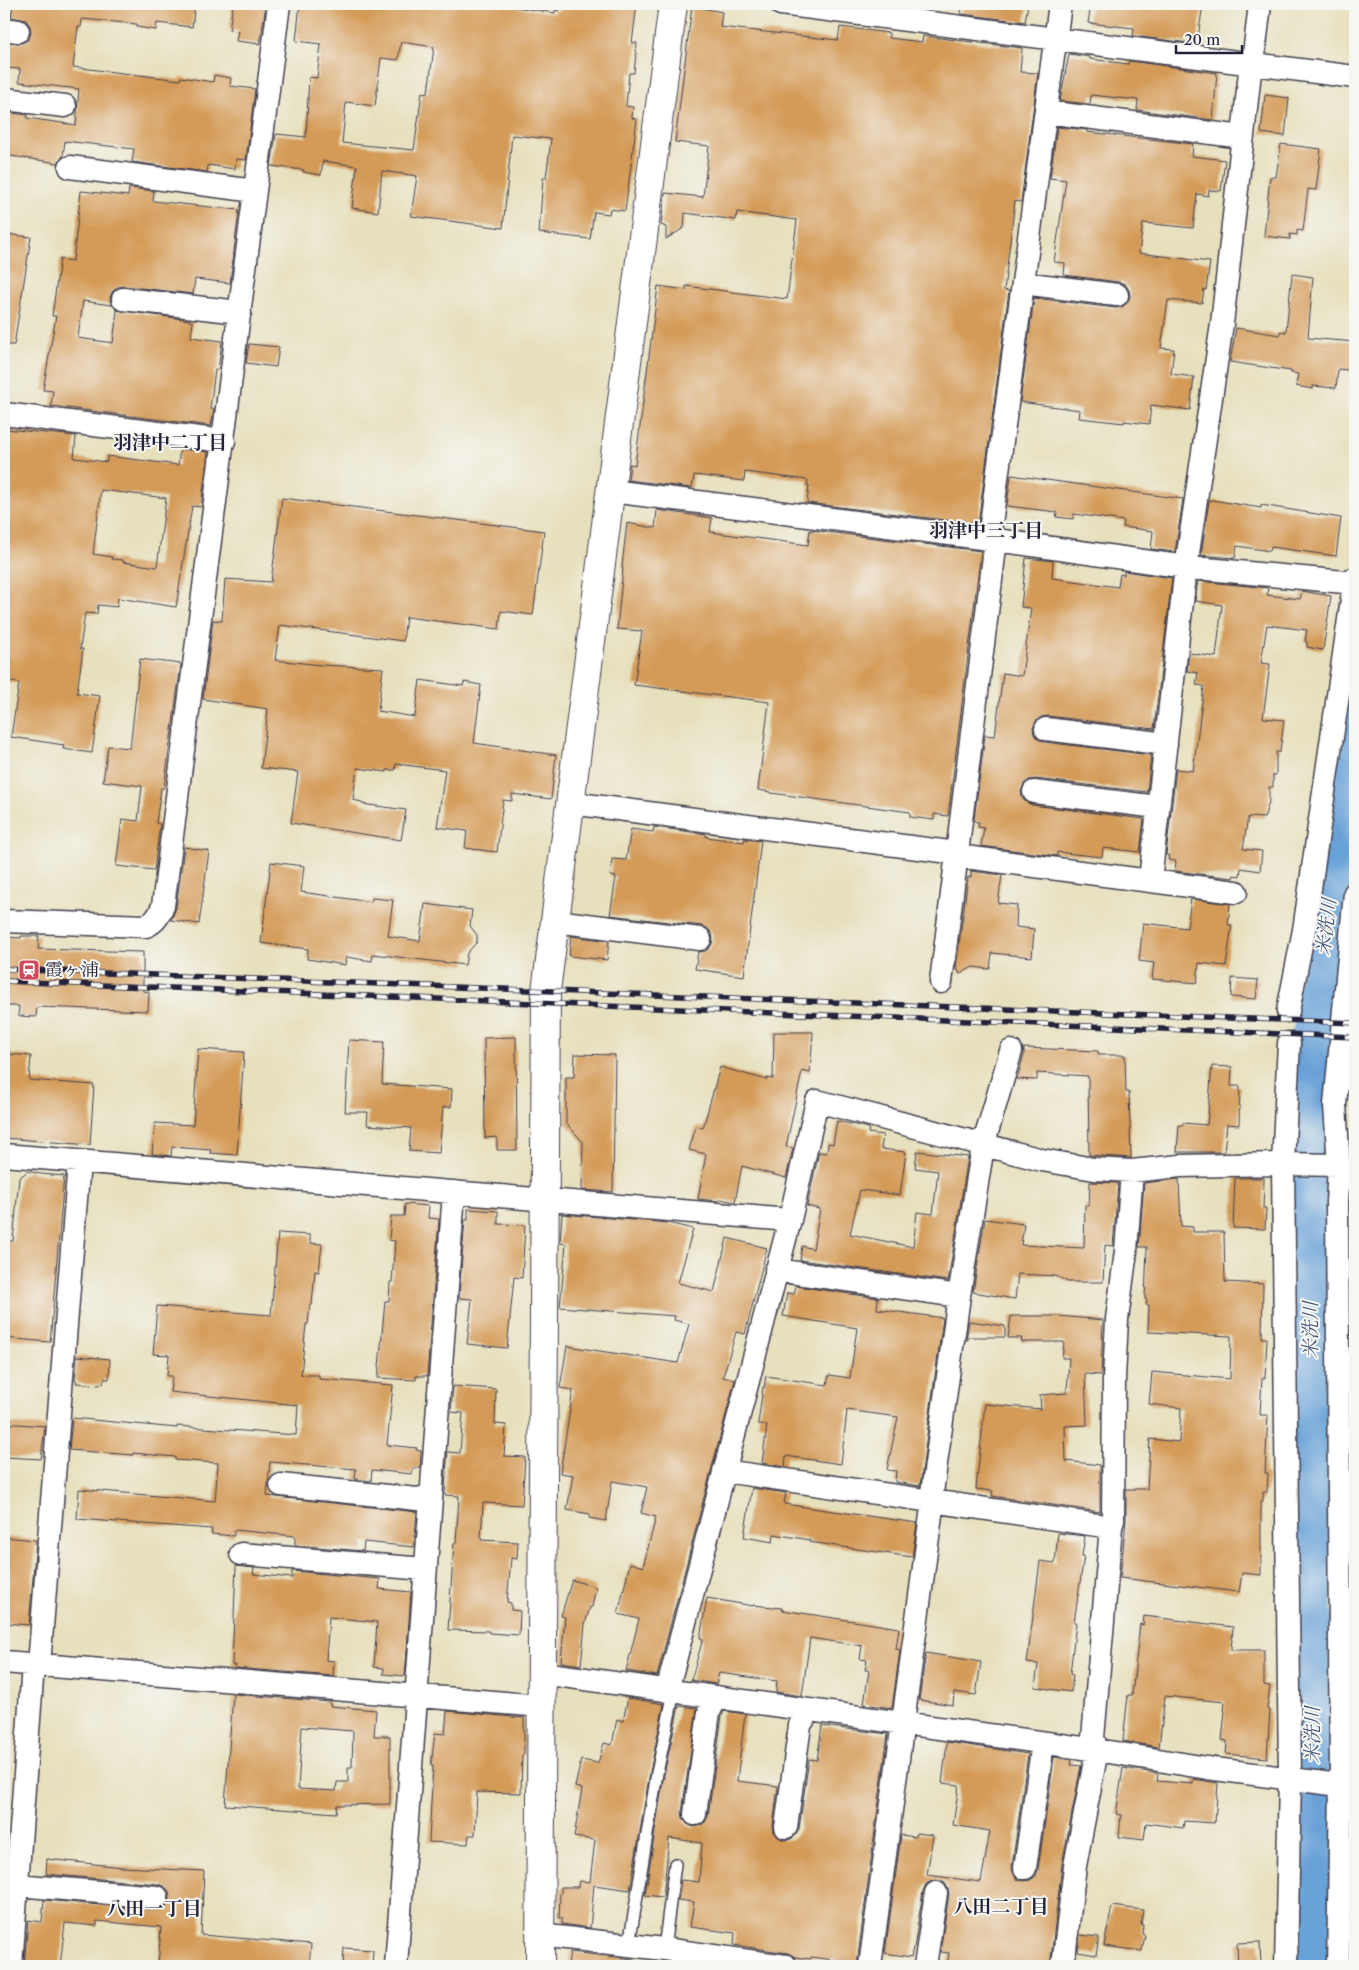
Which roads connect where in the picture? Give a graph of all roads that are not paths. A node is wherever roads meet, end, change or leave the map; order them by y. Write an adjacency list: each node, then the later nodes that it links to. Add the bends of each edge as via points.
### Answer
1 (279, 4): 15 (street)
2 (674, 4): 22 (street)
3 (781, 4): 6 (street)
4 (1060, 4): 7 (street)
5 (1260, 4): 8 (street)
6 (937, 13): 7 (street)
7 (1055, 38): 8 (street); 12 (street)
8 (1252, 63): 9 (street); 13 (street)
9 (1355, 77)
10 (4, 99): 11 (street)
11 (66, 106)
12 (1046, 112): 13 (street); 16 (street)
13 (1243, 137): 24 (street, via 1222,324)
14 (70, 167): 15 (street)
15 (256, 191): 19 (street)
16 (1023, 283): 17 (street); 23 (street)
17 (1116, 295)
18 (123, 299): 19 (street)
19 (240, 312): 21 (street)
20 (4, 414): 21 (street)
21 (224, 441): 35 (street, via 163,906 153,923 138,926)
22 (611, 491): 23 (street); 29 (street)
23 (993, 539): 24 (street); 31 (street)
24 (1186, 567): 25 (street); 27 (street)
25 (1355, 580): 39 (street, via 1304,930)
26 (1046, 729): 27 (street)
27 (1166, 744): 30 (street)
28 (1034, 792): 30 (street)
29 (571, 803): 31 (street); 36 (street)
30 (1158, 807): 32 (street)
31 (957, 854): 32 (street); 38 (street)
32 (1150, 880): 33 (street)
33 (1236, 892)
34 (1355, 893): 46 (street, via 1335,1105)
35 (4, 920)
36 (555, 921): 37 (street); 49 (street, via 546,1003)
37 (700, 939)
38 (941, 982)
39 (1288, 1011)
40 (1289, 1042): 45 (street)
41 (1011, 1051): 42 (street)
42 (983, 1146): 47 (street, via 1094,1169); 50 (street, via 818,1101); 52 (street)
43 (4, 1155): 44 (street)
44 (79, 1162): 48 (street); 61 (street)
45 (1286, 1164): 46 (street); 47 (street); 71 (street)
46 (1335, 1165): 72 (street)
47 (1132, 1170): 57 (street, via 1117,1319 1114,1520)
48 (454, 1192): 49 (street); 55 (street)
49 (544, 1200): 50 (street); 62 (street)
50 (790, 1220): 51 (street)
51 (776, 1270): 52 (street); 53 (street)
52 (959, 1296): 56 (street)
53 (724, 1471): 56 (street); 63 (street)
54 (281, 1485): 55 (street, via 417,1499)
55 (431, 1496): 59 (street)
56 (932, 1500): 57 (street); 68 (street)
57 (1111, 1527): 70 (street, via 1093,1738)
58 (241, 1554): 59 (street)
59 (425, 1569): 64 (street)
60 (4, 1662): 61 (street)
61 (36, 1665): 64 (street); 77 (street)
62 (542, 1673): 63 (street); 66 (street)
63 (671, 1692): 65 (street); 81 (lane)
64 (415, 1695): 66 (street); 84 (street)
65 (716, 1698): 67 (street); 73 (street, via 710,1712)
66 (542, 1706): 80 (street)
67 (808, 1711): 68 (street); 74 (street, via 800,1725)
68 (902, 1724): 69 (street); 87 (street)
69 (1043, 1743): 70 (street); 76 (street)
70 (1097, 1750): 71 (street); 89 (street, via 1076,1866)
71 (1293, 1779): 72 (street); 90 (street)
72 (1343, 1785): 91 (street)
73 (695, 1814)
74 (786, 1827)
75 (675, 1864): 82 (lane)
76 (1025, 1868)
77 (17, 1886): 79 (street); 83 (street)
78 (936, 1893): 88 (street)
79 (157, 1897)
80 (539, 1935): 81 (street); 85 (street)
81 (629, 1945): 82 (street)
82 (664, 1949): 86 (street)
83 (11, 1966)
84 (396, 1966)
85 (540, 1966)
86 (786, 1966)
87 (870, 1966)
88 (925, 1966)
89 (1063, 1966)
90 (1286, 1966)
91 (1338, 1966)

